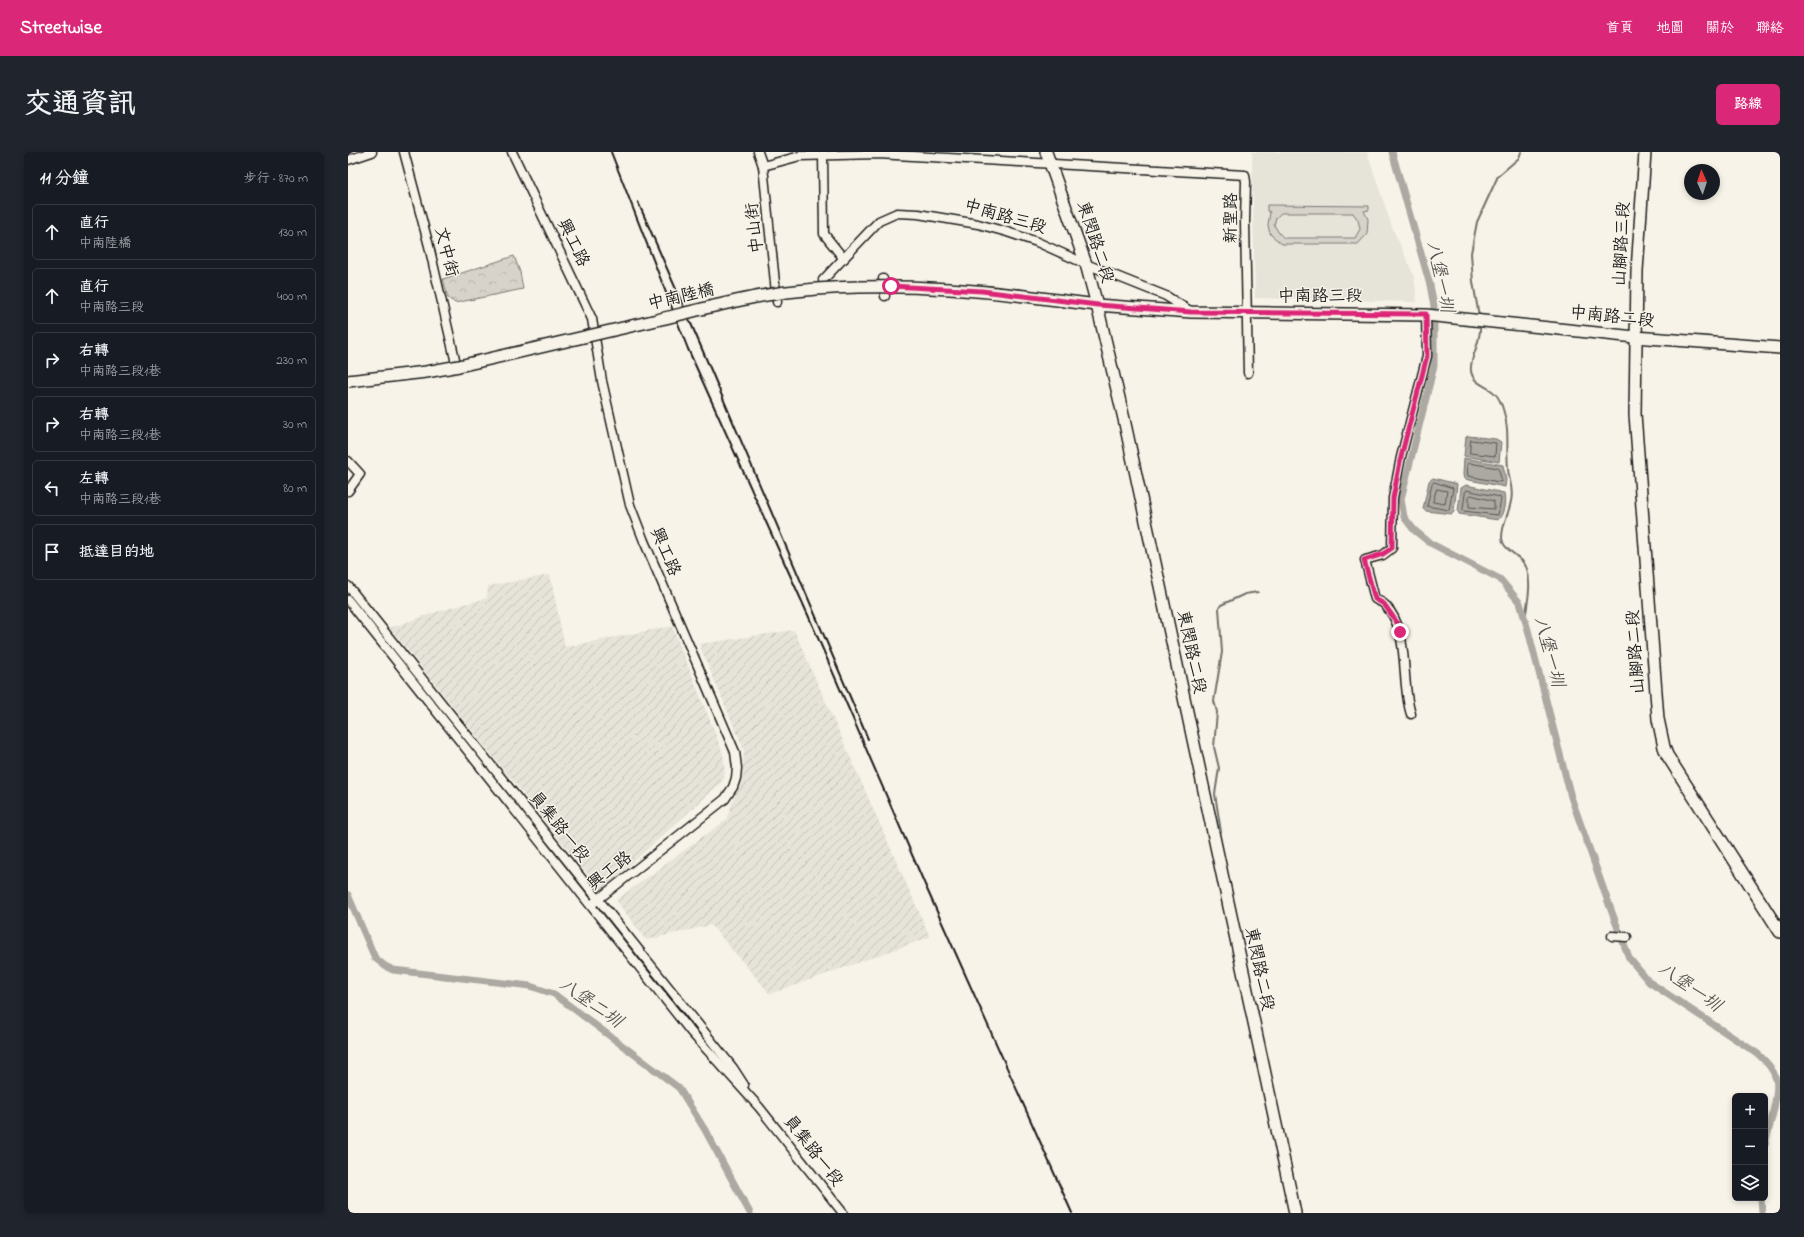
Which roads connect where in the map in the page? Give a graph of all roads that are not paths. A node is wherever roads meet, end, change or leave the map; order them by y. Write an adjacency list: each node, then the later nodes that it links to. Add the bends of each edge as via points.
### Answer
1 (372, 152): 8 (street)
2 (404, 152): 25 (street, 文中街)
3 (512, 152): 36 (street, 興工路, via 592,318 602,381 630,505 722,719 736,758 736,778 725,799)
4 (758, 152): 10 (street, 中山街)
5 (1046, 152): 9 (main road, 東閔路二段)
6 (1645, 152): 23 (main road, 山腳路三段)
7 (823, 154): 9 (street, 新聖路, via 878,154); 10 (street, 新聖路, via 800,156); 11 (street, via 824,234)
8 (348, 160)
9 (1050, 164): 12 (main road, 東閔路二段); 20 (street, 新聖路, via 1245,175)
10 (764, 166): 17 (street, 中山街)
11 (844, 259): 12 (street, 中南路三段, via 879,221 897,213 943,218 1007,232); 14 (street, 中南路三段)
12 (1086, 264): 18 (main road, 東閔路二段); 19 (street, 中南路三段, via 1166,296)
13 (883, 279): 15 (street)
14 (823, 280)
15 (885, 296)
16 (1025, 296): 18 (main road, 中南路三段); 27 (main road, 中南陸橋, bridge, via 891,286 794,292 698,310 459,366)
17 (777, 302)
18 (1098, 305): 19 (main road, 中南路三段); 43 (main road, 東閔路二段)
19 (1191, 312): 20 (main road, 中南路三段)
20 (1247, 312): 21 (main road, 中南路三段); 26 (street)
21 (1426, 314): 22 (main road, 中南路三段); 33 (street, via 1427,356 1393,498 1392,548 1364,560 1375,599 1384,604 1398,624 1407,701)
22 (1441, 316): 23 (main road, 中南路二段)
23 (1635, 337): 24 (main road, 中南路二段); 38 (main road, 山腳路二段, via 1635,414 1658,719 1662,742 1667,755)
24 (1780, 348)
25 (455, 359)
26 (1248, 373)
27 (348, 381)
28 (348, 461): 29 (street, via 360,474)
29 (348, 491)
30 (348, 586): 31 (street, 員集路一段)
31 (360, 602): 32 (street); 34 (street, 員集路一段)
32 (350, 605): 35 (street, 員集路一段)
33 (1411, 714)
34 (454, 720): 35 (street); 36 (street, 員集路一段)
35 (447, 726): 37 (street, 員集路一段)
36 (598, 900): 37 (street, 興工路); 41 (street, 員集路一段, via 733,1068)
37 (590, 905): 41 (street, 員集路一段, via 691,1032)
38 (1780, 932)
39 (1612, 936): 40 (street)
40 (1627, 937)
41 (759, 1107): 42 (street, 員集路一段)
42 (843, 1213)
43 (1295, 1213)

